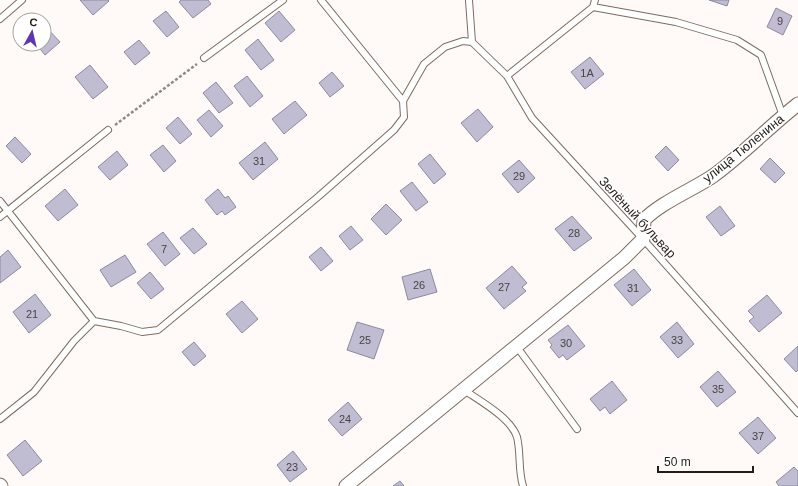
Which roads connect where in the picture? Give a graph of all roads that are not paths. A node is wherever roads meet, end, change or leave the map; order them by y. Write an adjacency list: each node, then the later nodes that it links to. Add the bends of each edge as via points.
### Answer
1 (22, 0): 7 (lane)
2 (284, 0): 9 (lane)
3 (321, 0): 11 (lane)
4 (469, 0): 8 (lane)
5 (595, 0): 6 (lane)
6 (593, 7): 10 (lane); 13 (lane, via 676,22 737,40 761,55)
7 (0, 19)
8 (472, 42): 10 (lane, Зелёный бульвар); 11 (lane, via 463,41 445,47 424,64)
9 (204, 58)
10 (508, 76): 18 (lane, Зелёный бульвар, via 532,118)
11 (403, 101): 19 (lane, via 404,117 394,130 320,196 158,330 142,332)
12 (798, 104): 13 (street, улица Тюленина)
13 (783, 116): 18 (street, улица Тюленина, via 714,176 653,211 644,220)
14 (108, 130): 16 (lane)
15 (0, 201): 16 (lane)
16 (8, 210): 17 (lane); 19 (lane)
17 (0, 216)
18 (643, 238): 20 (street, via 624,258); 22 (lane, Зелёный бульвар)
19 (94, 322): 23 (lane, via 74,341 34,392)
20 (517, 347): 21 (street); 24 (lane)
21 (464, 390): 25 (street); 26 (lane, via 494,410 517,436)
22 (798, 413)
23 (0, 419)
24 (577, 429)
25 (346, 486)
26 (523, 486)

